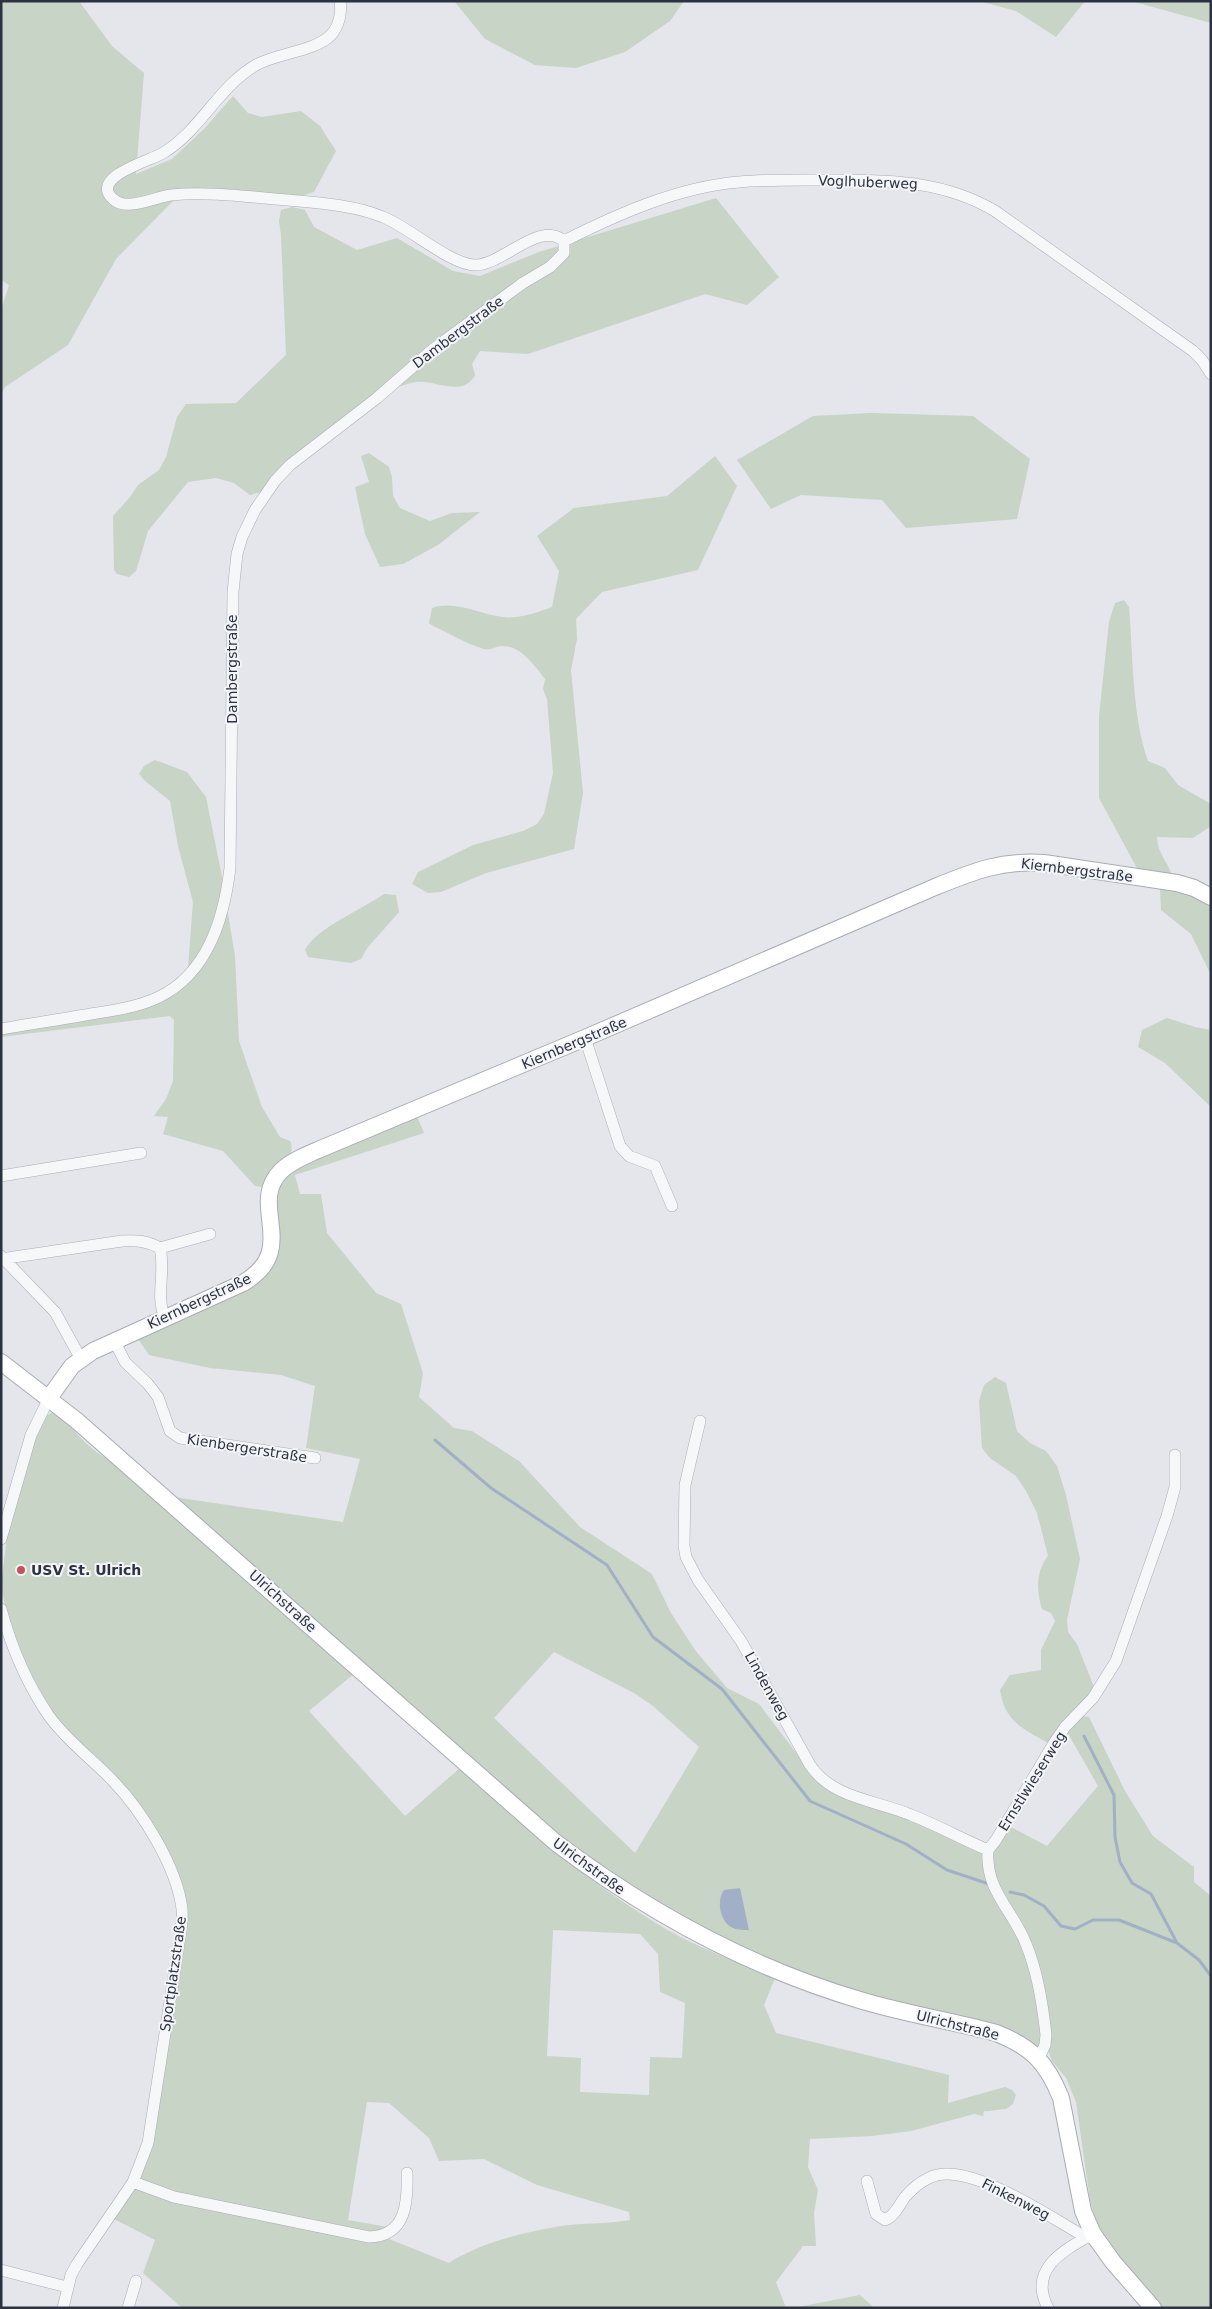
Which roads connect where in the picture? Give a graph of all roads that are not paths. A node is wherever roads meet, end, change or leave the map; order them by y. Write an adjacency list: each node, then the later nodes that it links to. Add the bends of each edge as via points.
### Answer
1 (340, 1): 2 (street, via 340,18 330,35 248,70 177,143 149,161 112,178 108,191 110,197 124,204 172,195 304,202 355,209 392,221 446,254 477,265 494,260 540,236 551,234)
2 (564, 241): 3 (street, Voglhuberweg, via 616,215 660,200 738,182 882,180 932,186 965,195 995,211 1193,352); 5 (street, Dambergstraße, via 564,253 559,260 432,350 377,398 290,465 263,496 249,521 238,554 233,592 230,868 217,929 200,961 173,989 141,1004)
3 (1211, 374)
4 (1211, 897): 6 (street, Kiernbergstraße, via 1177,883 1044,863 998,865 935,887)
5 (1, 1029)
6 (585, 1038): 9 (street, via 620,1146 629,1156 655,1166); 13 (street, Kiernbergstraße, via 289,1164 272,1187 269,1205 272,1246 266,1264 243,1283)
7 (141, 1153): 8 (street)
8 (1, 1176)
9 (672, 1206)
10 (210, 1234): 11 (street)
11 (160, 1248): 12 (street, via 137,1240); 13 (street, via 161,1305)
12 (2, 1258): 15 (street, via 55,1312)
13 (165, 1318): 14 (street, Kiernbergstraße)
14 (114, 1340): 15 (street, Kiernbergstraße); 20 (street, Kienbergerstraße, via 125,1362 158,1397 174,1435)
15 (81, 1359): 17 (street, Kiernbergstraße)
16 (1, 1362): 17 (street, Ulrichstraße)
17 (49, 1398): 21 (street, via 30,1435); 24 (street, Ulrichstraße, via 520,1812 618,1888 686,1929 788,1976 864,2002 996,2034 1014,2040)
18 (700, 1421): 23 (street, Lindenweg, via 685,1485 686,1557 698,1580 741,1641 813,1770 834,1788 903,1811)
19 (1175, 1455): 23 (street, Ernstlwieserweg, via 1175,1487 1167,1516 1116,1661 1094,1698 1054,1743)
20 (315, 1458)
21 (1, 1539)
22 (1, 1609): 27 (street, Sportplatzstraße, via 10,1639 45,1709 60,1730 112,1780 141,1814 178,1892 182,1926 153,2118 148,2143)
23 (988, 1850): 24 (street, via 988,1870 1003,1904 1022,1934 1033,1968 1046,2034)
24 (1039, 2058): 28 (street, Ulrichstraße, via 1061,2098)
25 (407, 2173): 27 (street, via 407,2194 400,2223 387,2234 369,2238 174,2198)
26 (866, 2181): 28 (street, Finkenweg, via 876,2214 885,2220 915,2187 930,2177 958,2174 995,2186)
27 (133, 2182): 31 (street, Sportplatzstraße, via 77,2264)
28 (1090, 2236): 34 (street, via 1060,2254 1046,2269 1042,2286); 35 (street, Ulrichstraße)
29 (1, 2270): 31 (street)
30 (136, 2281): 33 (street)
31 (67, 2287): 32 (street, Sportplatzstraße)
32 (63, 2308)
33 (128, 2308)
34 (1048, 2308)
35 (1153, 2308)

